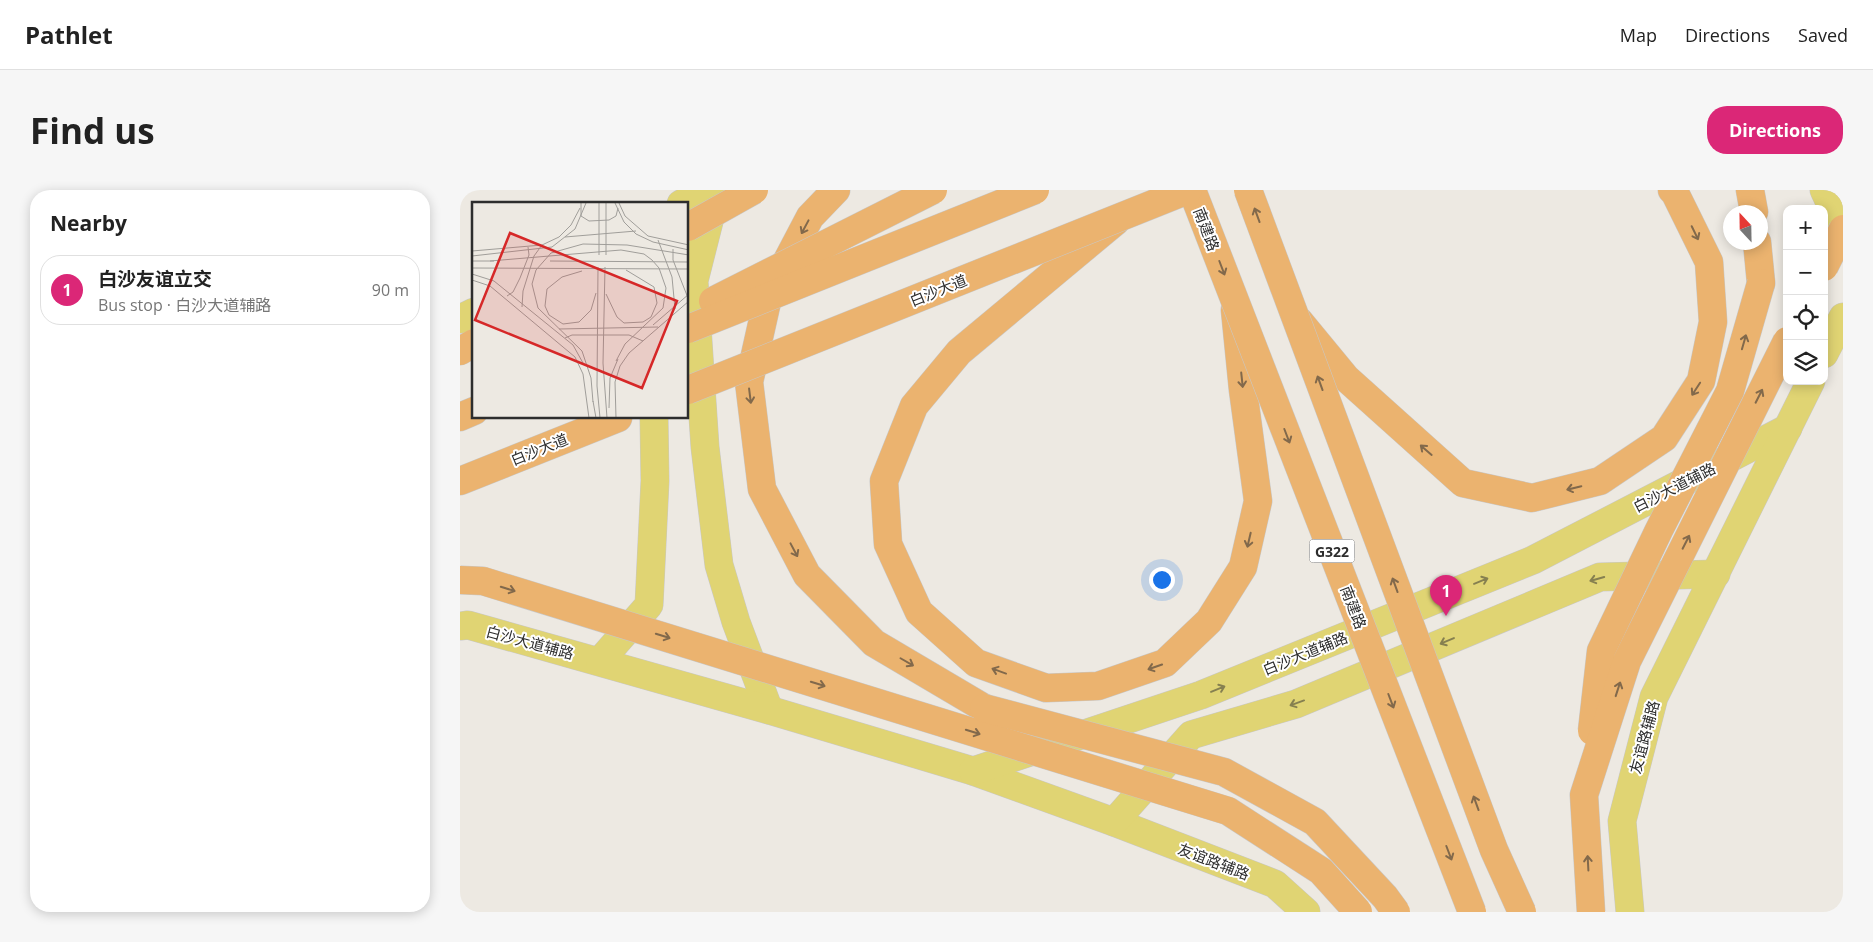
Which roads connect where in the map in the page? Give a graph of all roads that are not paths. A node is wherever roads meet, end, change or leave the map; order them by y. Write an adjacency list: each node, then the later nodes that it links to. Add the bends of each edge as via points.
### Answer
1 (706, 190): 12 (main road)
2 (717, 190): 42 (main road, via 694,281 704,447 719,565 736,622)
3 (754, 190): 15 (highway, bridge)
4 (836, 190): 48 (highway, one-way to 48, bridge, via 810,217 768,297 749,382 762,489 807,575 874,643 984,708 1224,772 1314,822)
5 (933, 190): 21 (highway, bridge)
6 (1035, 190): 25 (highway, bridge)
7 (1190, 190): 14 (highway, 白沙大道, bridge); 19 (highway, 南建路 / G322, one-way to 19, bridge)
8 (1248, 190): 22 (highway, G322, one-way to 8, bridge)
9 (1672, 190): 22 (highway, one-way to 22, via 1709,262 1713,322 1701,381 1664,438 1600,481 1532,498 1463,483 1346,378)
10 (1750, 190): 13 (highway)
11 (1824, 190): 16 (main road)
12 (685, 202)
13 (1753, 205)
14 (1121, 217): 19 (highway, one-way to 14, bridge, via 1258,501 1243,566 1209,621 1165,663 1098,686 1046,688 976,663 919,612 888,544 884,481 914,406 959,352); 31 (highway, 白沙大道, bridge)
15 (689, 225)
16 (1843, 230): 18 (highway, bridge)
17 (1758, 250): 44 (highway, one-way to 17, bridge, via 1601,650 1730,391 1761,283)
18 (1828, 258)
19 (1233, 296): 49 (highway, 南建路 / G322, one-way to 49, bridge)
20 (472, 313): 24 (main road)
21 (689, 314)
22 (1295, 316): 50 (highway, G322, one-way to 22, bridge, via 1494,850)
23 (1843, 316): 27 (main road)
24 (460, 319)
25 (689, 329)
26 (472, 344): 29 (highway)
27 (1828, 346)
28 (1783, 349): 44 (highway, one-way to 28, bridge, via 1626,661)
29 (460, 351)
30 (1809, 385): 36 (main road, 友谊路辅路)
31 (689, 390)
32 (472, 414): 33 (highway)
33 (460, 419)
34 (615, 419): 37 (highway, 白沙大道)
35 (654, 419): 41 (main road, via 655,480 649,605)
36 (1788, 428): 38 (main road, 友谊路辅路); 43 (main road, 白沙大道辅路, one-way to 36, via 1201,695 1532,560)
37 (460, 481)
38 (1716, 574): 45 (main road, one-way to 45, via 1600,577 1296,704 1191,735); 52 (main road, 友谊路辅路, via 1654,698 1622,821)
39 (460, 580): 47 (highway, one-way to 47, bridge, via 483,581 1228,810 1321,871)
40 (460, 626): 41 (main road, 白沙大道辅路, via 468,625)
41 (600, 661): 42 (main road, 白沙大道辅路)
42 (769, 710): 43 (main road, 友谊路辅路)
43 (972, 772): 45 (main road, 友谊路辅路)
44 (1584, 795): 51 (highway, one-way to 44, bridge)
45 (1114, 822): 46 (main road, 友谊路辅路, via 1275,884)
46 (1306, 912)
47 (1358, 912)
48 (1396, 912)
49 (1472, 912)
50 (1522, 912)
51 (1591, 912)
52 (1630, 912)

